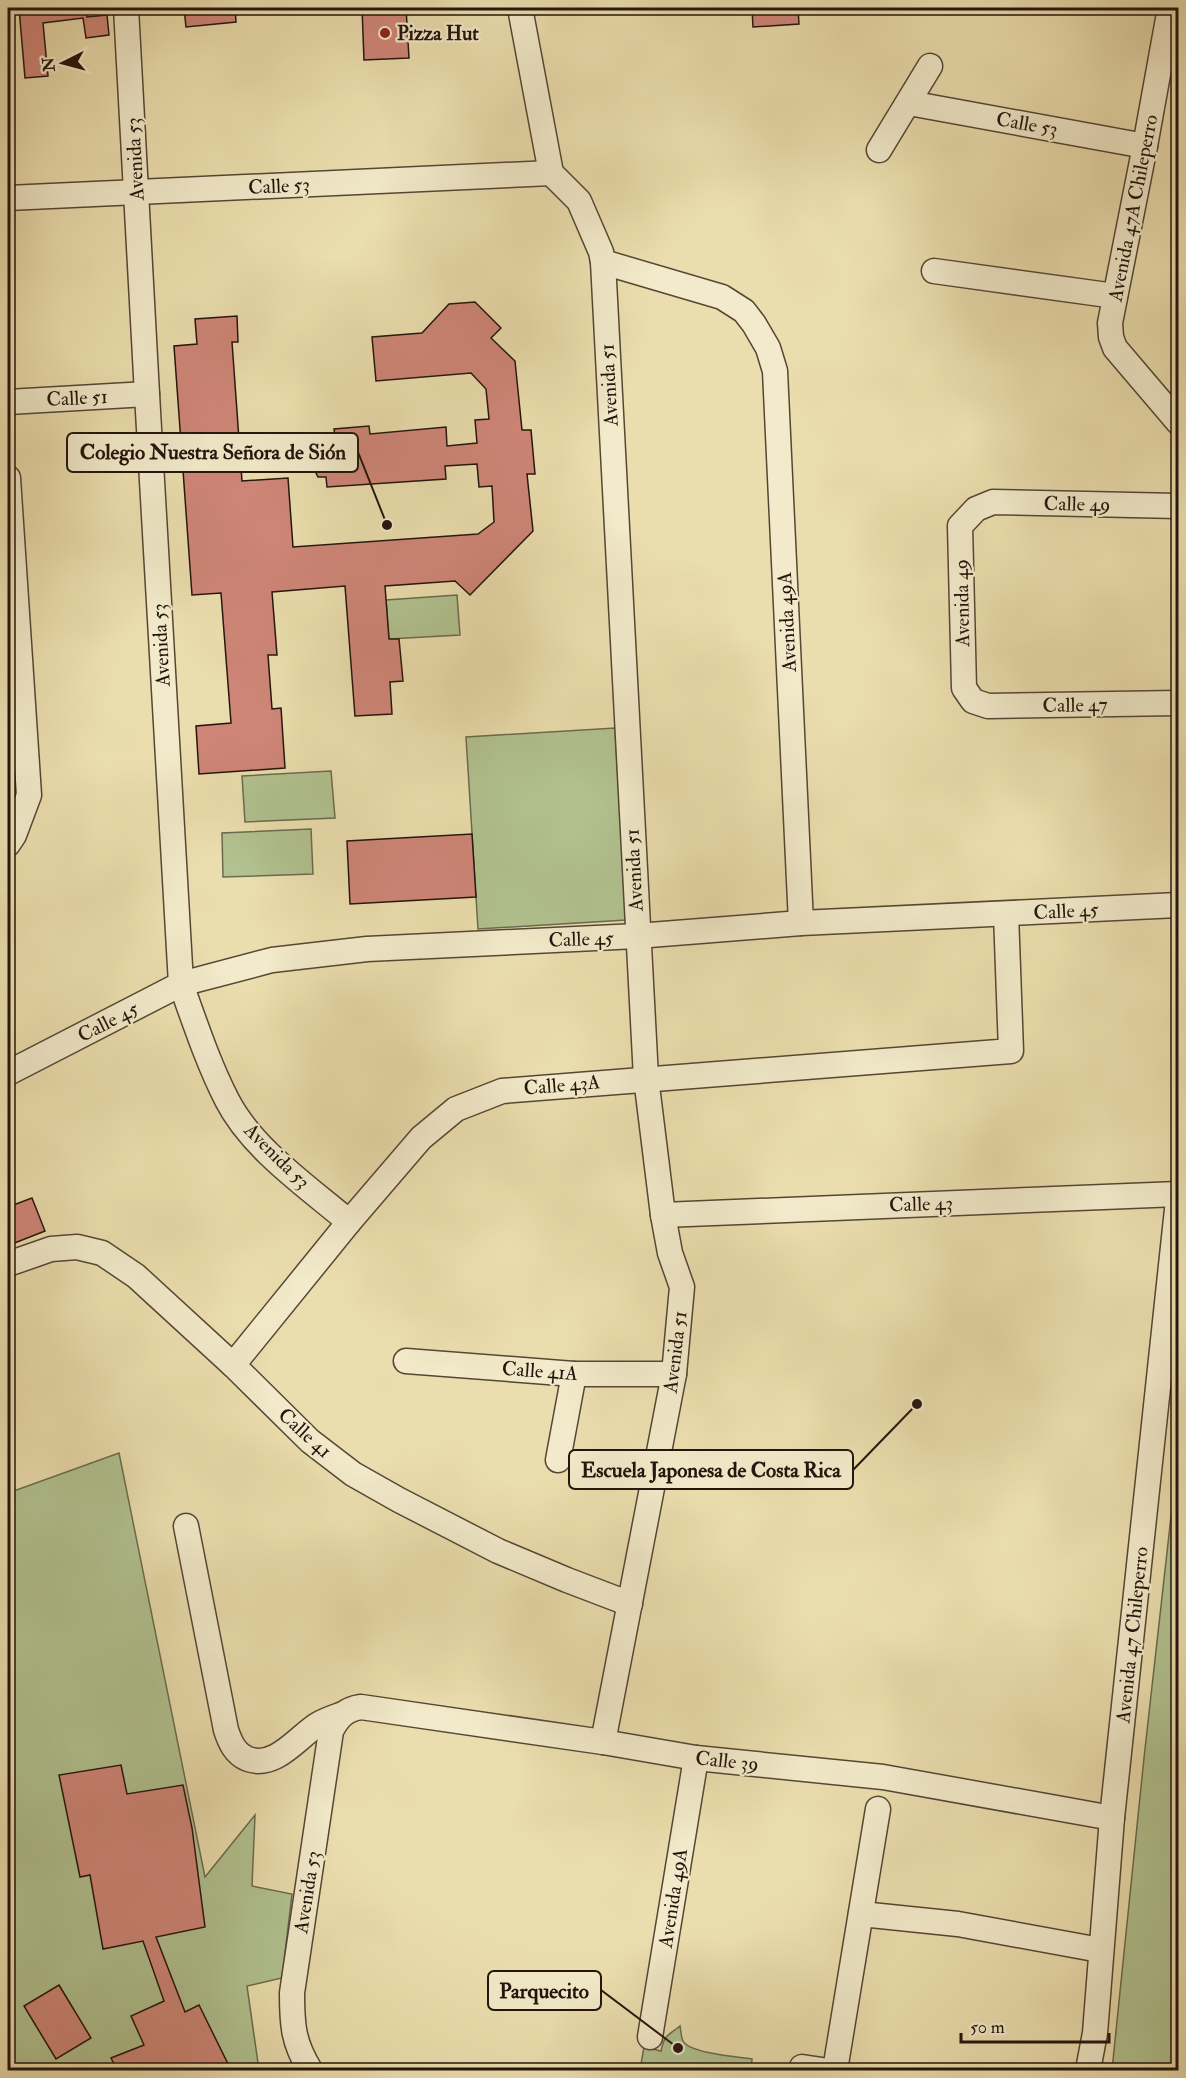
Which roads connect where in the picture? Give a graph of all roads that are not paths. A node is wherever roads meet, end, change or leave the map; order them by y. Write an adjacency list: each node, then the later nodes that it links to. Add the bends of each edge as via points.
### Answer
1 (126, 8): 9 (street, Avenida 53)
2 (520, 8): 8 (street)
3 (1170, 8): 6 (street, Avenida 47A Chileperro)
4 (930, 66): 5 (street)
5 (909, 103): 6 (street, Calle 53); 7 (street)
6 (1145, 146): 13 (street, Avenida 47A Chileperro)
7 (879, 150)
8 (551, 173): 9 (street, Calle 53); 11 (street, Avenida 51, via 579,201)
9 (137, 192): 10 (street, Calle 53); 14 (street, Avenida 53)
10 (8, 198)
11 (603, 262): 25 (street, Avenida 49A, via 722,297 744,311 754,324 775,371); 26 (street, Avenida 51)
12 (934, 271): 13 (street)
13 (1115, 296): 16 (street, Avenida 47A Chileperro, via 1110,323 1115,348)
14 (147, 394): 15 (street, Calle 51); 27 (street, Avenida 53)
15 (8, 402)
16 (1179, 422)
17 (8, 478): 22 (street, via 29,795)
18 (1179, 506): 19 (street, Calle 49, via 993,502)
19 (976, 509): 20 (street, Avenida 49, via 960,526 964,688)
20 (973, 700): 21 (street, Calle 47, via 988,706)
21 (1179, 703)
22 (8, 844)
23 (1179, 905): 24 (street, Calle 45)
24 (1006, 914): 25 (street, Calle 45); 29 (street, Calle 43A, via 1011,1051)
25 (801, 923): 26 (street, Calle 45)
26 (637, 936): 27 (street, Calle 45, via 367,949 272,960); 29 (street, Avenida 51)
27 (182, 984): 28 (street, Calle 45); 33 (street, Avenida 53, via 227,1101 271,1155)
28 (8, 1073)
29 (646, 1078): 32 (street, Avenida 51); 33 (street, Calle 43A, via 502,1090 456,1109 421,1138)
30 (1179, 1194): 32 (street, Calle 43)
31 (1179, 1200): 46 (street, Avenida 47 Chileperro)
32 (663, 1215): 38 (street, Avenida 51, via 682,1287)
33 (349, 1222): 36 (street, Calle 43A)
34 (8, 1264): 36 (street, Calle 41, via 51,1249 77,1247 102,1253 135,1276)
35 (406, 1361): 37 (street, Calle 41A)
36 (233, 1365): 41 (street, Calle 41, via 310,1441 353,1474 498,1551)
37 (574, 1374): 38 (street, Calle 41A); 39 (street)
38 (674, 1374): 41 (street, Avenida 51)
39 (558, 1460)
40 (186, 1526): 42 (street, Calle 39, via 226,1730 233,1747 250,1760 266,1761 318,1724)
41 (630, 1604): 43 (street, Avenida 51)
42 (343, 1714): 43 (street, Calle 39, via 361,1707); 50 (street, Avenida 53, via 331,1731 292,1993 292,2026)
43 (603, 1742): 44 (street, Calle 39)
44 (696, 1758): 46 (street, Calle 39, via 883,1777); 49 (street, Avenida 49A)
45 (878, 1809): 47 (street)
46 (1112, 1818): 48 (street, Avenida 47 Chileperro)
47 (861, 1914): 48 (street, via 958,1924); 51 (street)
48 (1100, 1950): 52 (street, Avenida 47 Chileperro, via 1095,2033)
49 (650, 2037)
50 (310, 2070)
51 (835, 2070)
52 (1088, 2070)

